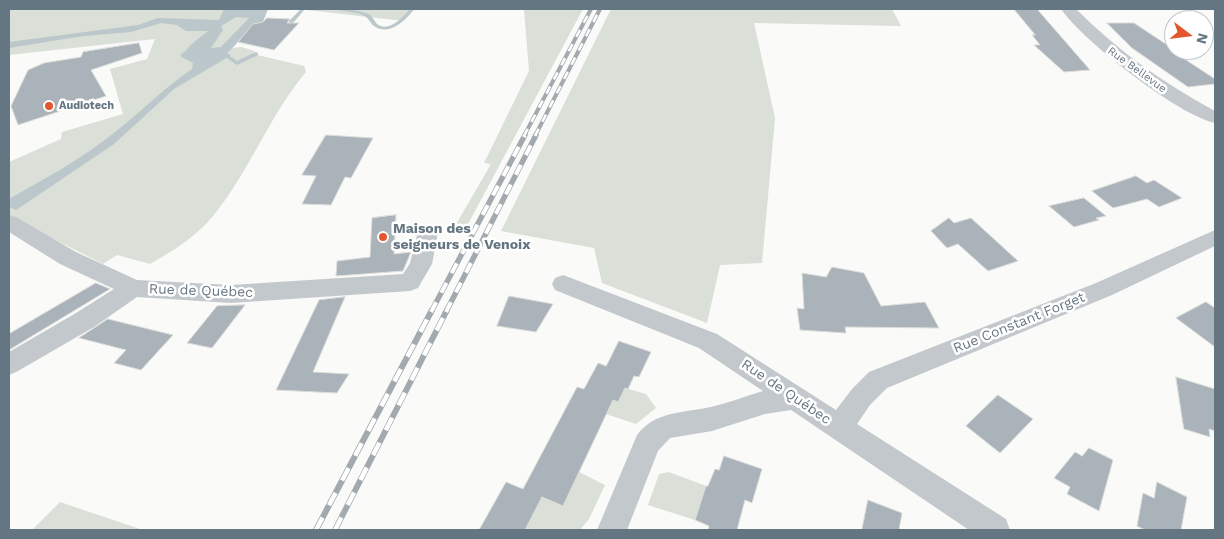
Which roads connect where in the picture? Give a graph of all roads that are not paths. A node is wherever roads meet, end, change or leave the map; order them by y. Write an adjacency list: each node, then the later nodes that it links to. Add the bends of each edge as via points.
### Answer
1 (1068, 9): 2 (street, Rue Bellevue, via 1133,69)
2 (1215, 118)
3 (9, 222): 7 (street, Rue de Québec, via 68,258)
4 (427, 232): 7 (street, Rue de Québec, via 421,264 410,282 231,294)
5 (1215, 237): 10 (street, Rue Constant Forget, via 1104,289 878,380)
6 (563, 284): 9 (street, Rue de Québec, via 708,341)
7 (132, 288): 8 (street, via 85,320)
8 (9, 364)
9 (796, 398): 10 (street, Rue de Québec); 11 (street, via 765,402 712,419 665,426 655,433 647,444)
10 (839, 427): 12 (street, Rue de Québec)
11 (612, 530)
12 (994, 530)

